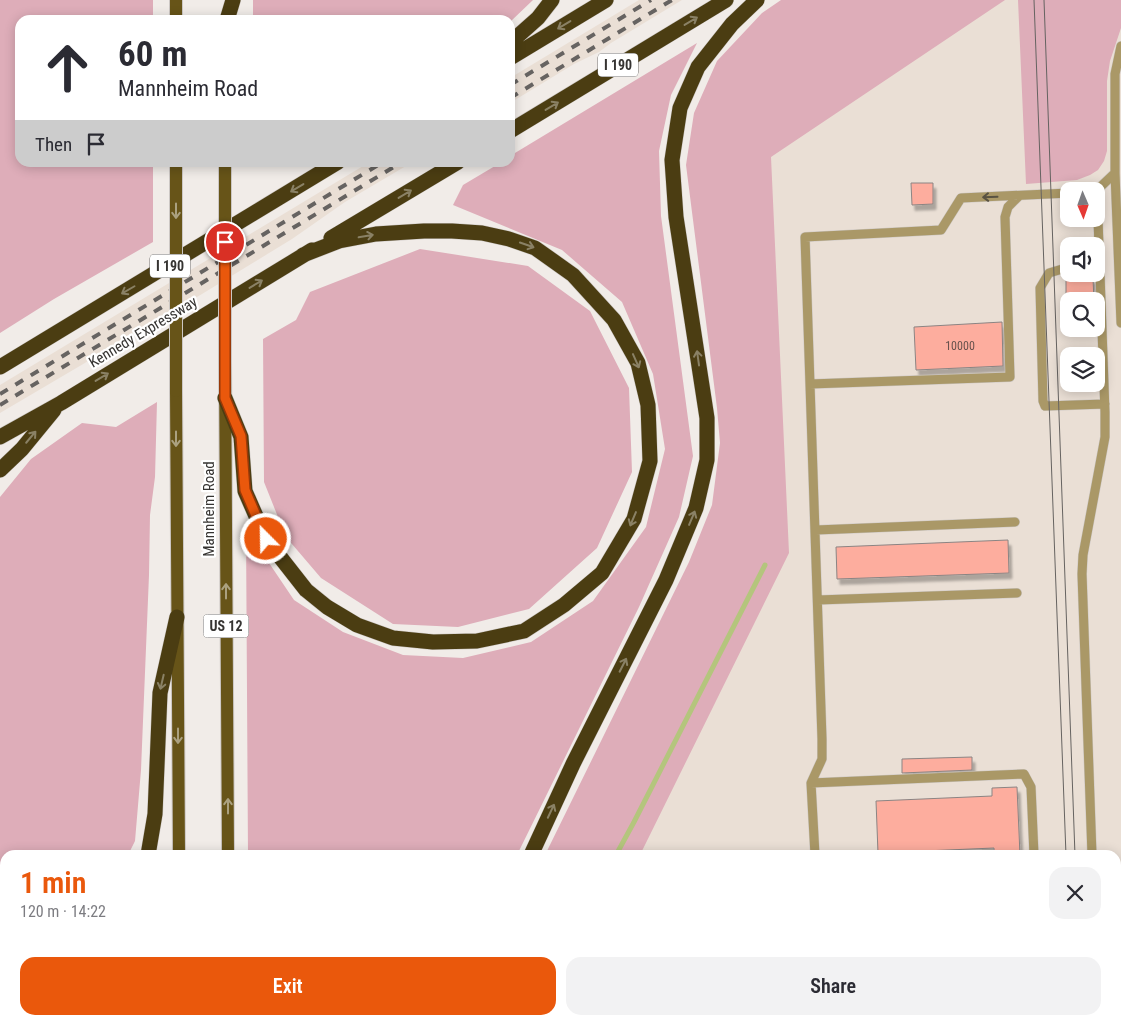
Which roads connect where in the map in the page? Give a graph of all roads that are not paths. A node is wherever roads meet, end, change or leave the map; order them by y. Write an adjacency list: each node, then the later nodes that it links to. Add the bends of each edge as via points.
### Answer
1 (176, 0): 8 (main road)
2 (225, 0): 9 (main road)
3 (233, 0): 10 (highway)
4 (552, 0): 11 (highway)
5 (606, 0): 13 (highway, one-way to 13)
6 (726, 0): 14 (highway, I 190, one-way to 6)
7 (757, 0): 43 (highway, one-way to 7, via 666,580 696,508 707,460 706,418 676,217 672,160 680,108 698,67 732,24)
8 (176, 15)
9 (226, 15)
10 (228, 15)
11 (515, 39)
12 (1121, 46): 19 (lane, via 1114,74)
13 (515, 55)
14 (515, 128)
15 (176, 167): 38 (main road, one-way to 38, bridge)
16 (225, 167): 29 (main road, Mannheim Road / US 12, bridge)
17 (330, 167): 27 (highway, I 190, one-way to 27)
18 (450, 167): 23 (highway, Kennedy Expressway, one-way to 18)
19 (1115, 173): 20 (lane); 26 (lane)
20 (1105, 182)
21 (1060, 194): 22 (lane)
22 (1019, 196): 28 (lane, one-way to 28, via 961,198 941,230 805,237); 28 (lane, via 1008,207 1004,217 1010,377)
23 (304, 255): 29 (highway, one-way to 29, via 340,241 366,236 408,232 482,233 535,248 573,275 614,320 638,363 648,405 650,460 634,519 602,573 564,605 524,631 477,641 433,642 394,638 357,625 327,607 306,590 266,539 245,490 241,436); 30 (highway, Kennedy Expressway, one-way to 23)
24 (1060, 270): 31 (lane, via 1049,273 1040,288 1043,401 1045,406)
25 (1099, 282): 31 (lane)
26 (1121, 323)
27 (0, 367)
28 (810, 384): 35 (lane)
29 (225, 398): 42 (main road, Mannheim Road / US 12, one-way to 29)
30 (61, 403): 32 (highway, Kennedy Expressway); 33 (highway, one-way to 30)
31 (1105, 404): 46 (lane, via 1105,438 1082,574)
32 (0, 437)
33 (0, 470)
34 (1015, 522): 35 (lane)
35 (816, 530): 37 (lane)
36 (1017, 593): 37 (lane)
37 (818, 600): 39 (lane, via 822,759)
38 (177, 617): 40 (highway, one-way to 40, via 160,693 155,814); 41 (main road, one-way to 41)
39 (812, 783): 44 (lane); 45 (lane, via 1024,774 1031,787)
40 (149, 850)
41 (179, 850)
42 (228, 850)
43 (533, 850)
44 (815, 850)
45 (1034, 850)
46 (1092, 850)

